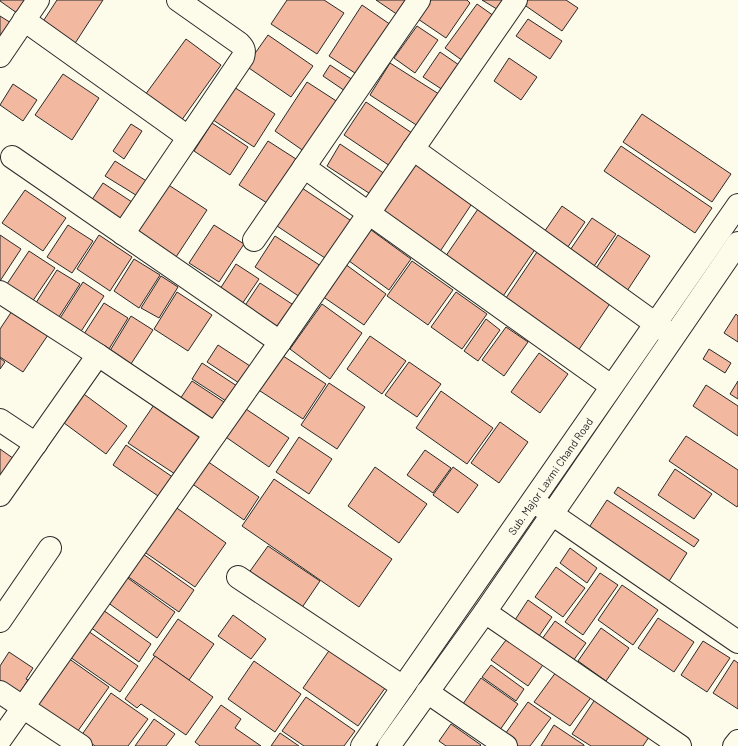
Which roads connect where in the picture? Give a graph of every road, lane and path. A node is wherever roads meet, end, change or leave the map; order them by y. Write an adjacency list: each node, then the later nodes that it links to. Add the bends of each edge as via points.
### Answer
1 (38, 0): 5 (street)
2 (178, 0): 7 (street, via 239,43 245,51)
3 (419, 0): 10 (street)
4 (516, 0): 8 (street)
5 (24, 20): 6 (street); 7 (street)
6 (0, 56)
7 (188, 137): 13 (street)
8 (413, 148): 12 (street); 17 (street)
9 (12, 158): 13 (street)
10 (304, 167): 12 (street); 14 (street)
11 (738, 205): 17 (street, Sub. Major Laxmi Chand Road)
12 (369, 213): 19 (street); 21 (street)
13 (123, 234): 19 (street)
14 (254, 240)
15 (734, 256): 18 (street, Sub. Major Laxmi Chand Road)
16 (0, 292): 20 (street)
17 (655, 324): 18 (street); 21 (street, Sub. Major Laxmi Chand Road)
18 (674, 337): 27 (street, Sub. Major Laxmi Chand Road)
19 (280, 342): 23 (street)
20 (98, 355): 23 (street); 24 (street)
21 (611, 386): 26 (street, Sub. Major Laxmi Chand Road)
22 (0, 420): 24 (street)
23 (215, 434): 36 (street)
24 (36, 444): 25 (street)
25 (0, 495)
26 (533, 501): 27 (street); 33 (street, Sub. Major Laxmi Chand Road)
27 (552, 514): 30 (street, Sub. Major Laxmi Chand Road); 32 (street)
28 (50, 548): 31 (street)
29 (238, 577): 33 (street)
30 (485, 612): 35 (street, Sub. Major Laxmi Chand Road); 43 (street)
31 (0, 622)
32 (738, 642)
33 (403, 687): 40 (street, Sub. Major Laxmi Chand Road)
34 (0, 692): 36 (street)
35 (427, 692): 41 (street, Sub. Major Laxmi Chand Road); 42 (street)
36 (23, 707): 37 (street); 39 (street)
37 (0, 740)
38 (738, 741): 44 (street)
39 (81, 746)
40 (362, 746)
41 (389, 746)
42 (506, 746)
43 (680, 746)
44 (734, 746)

